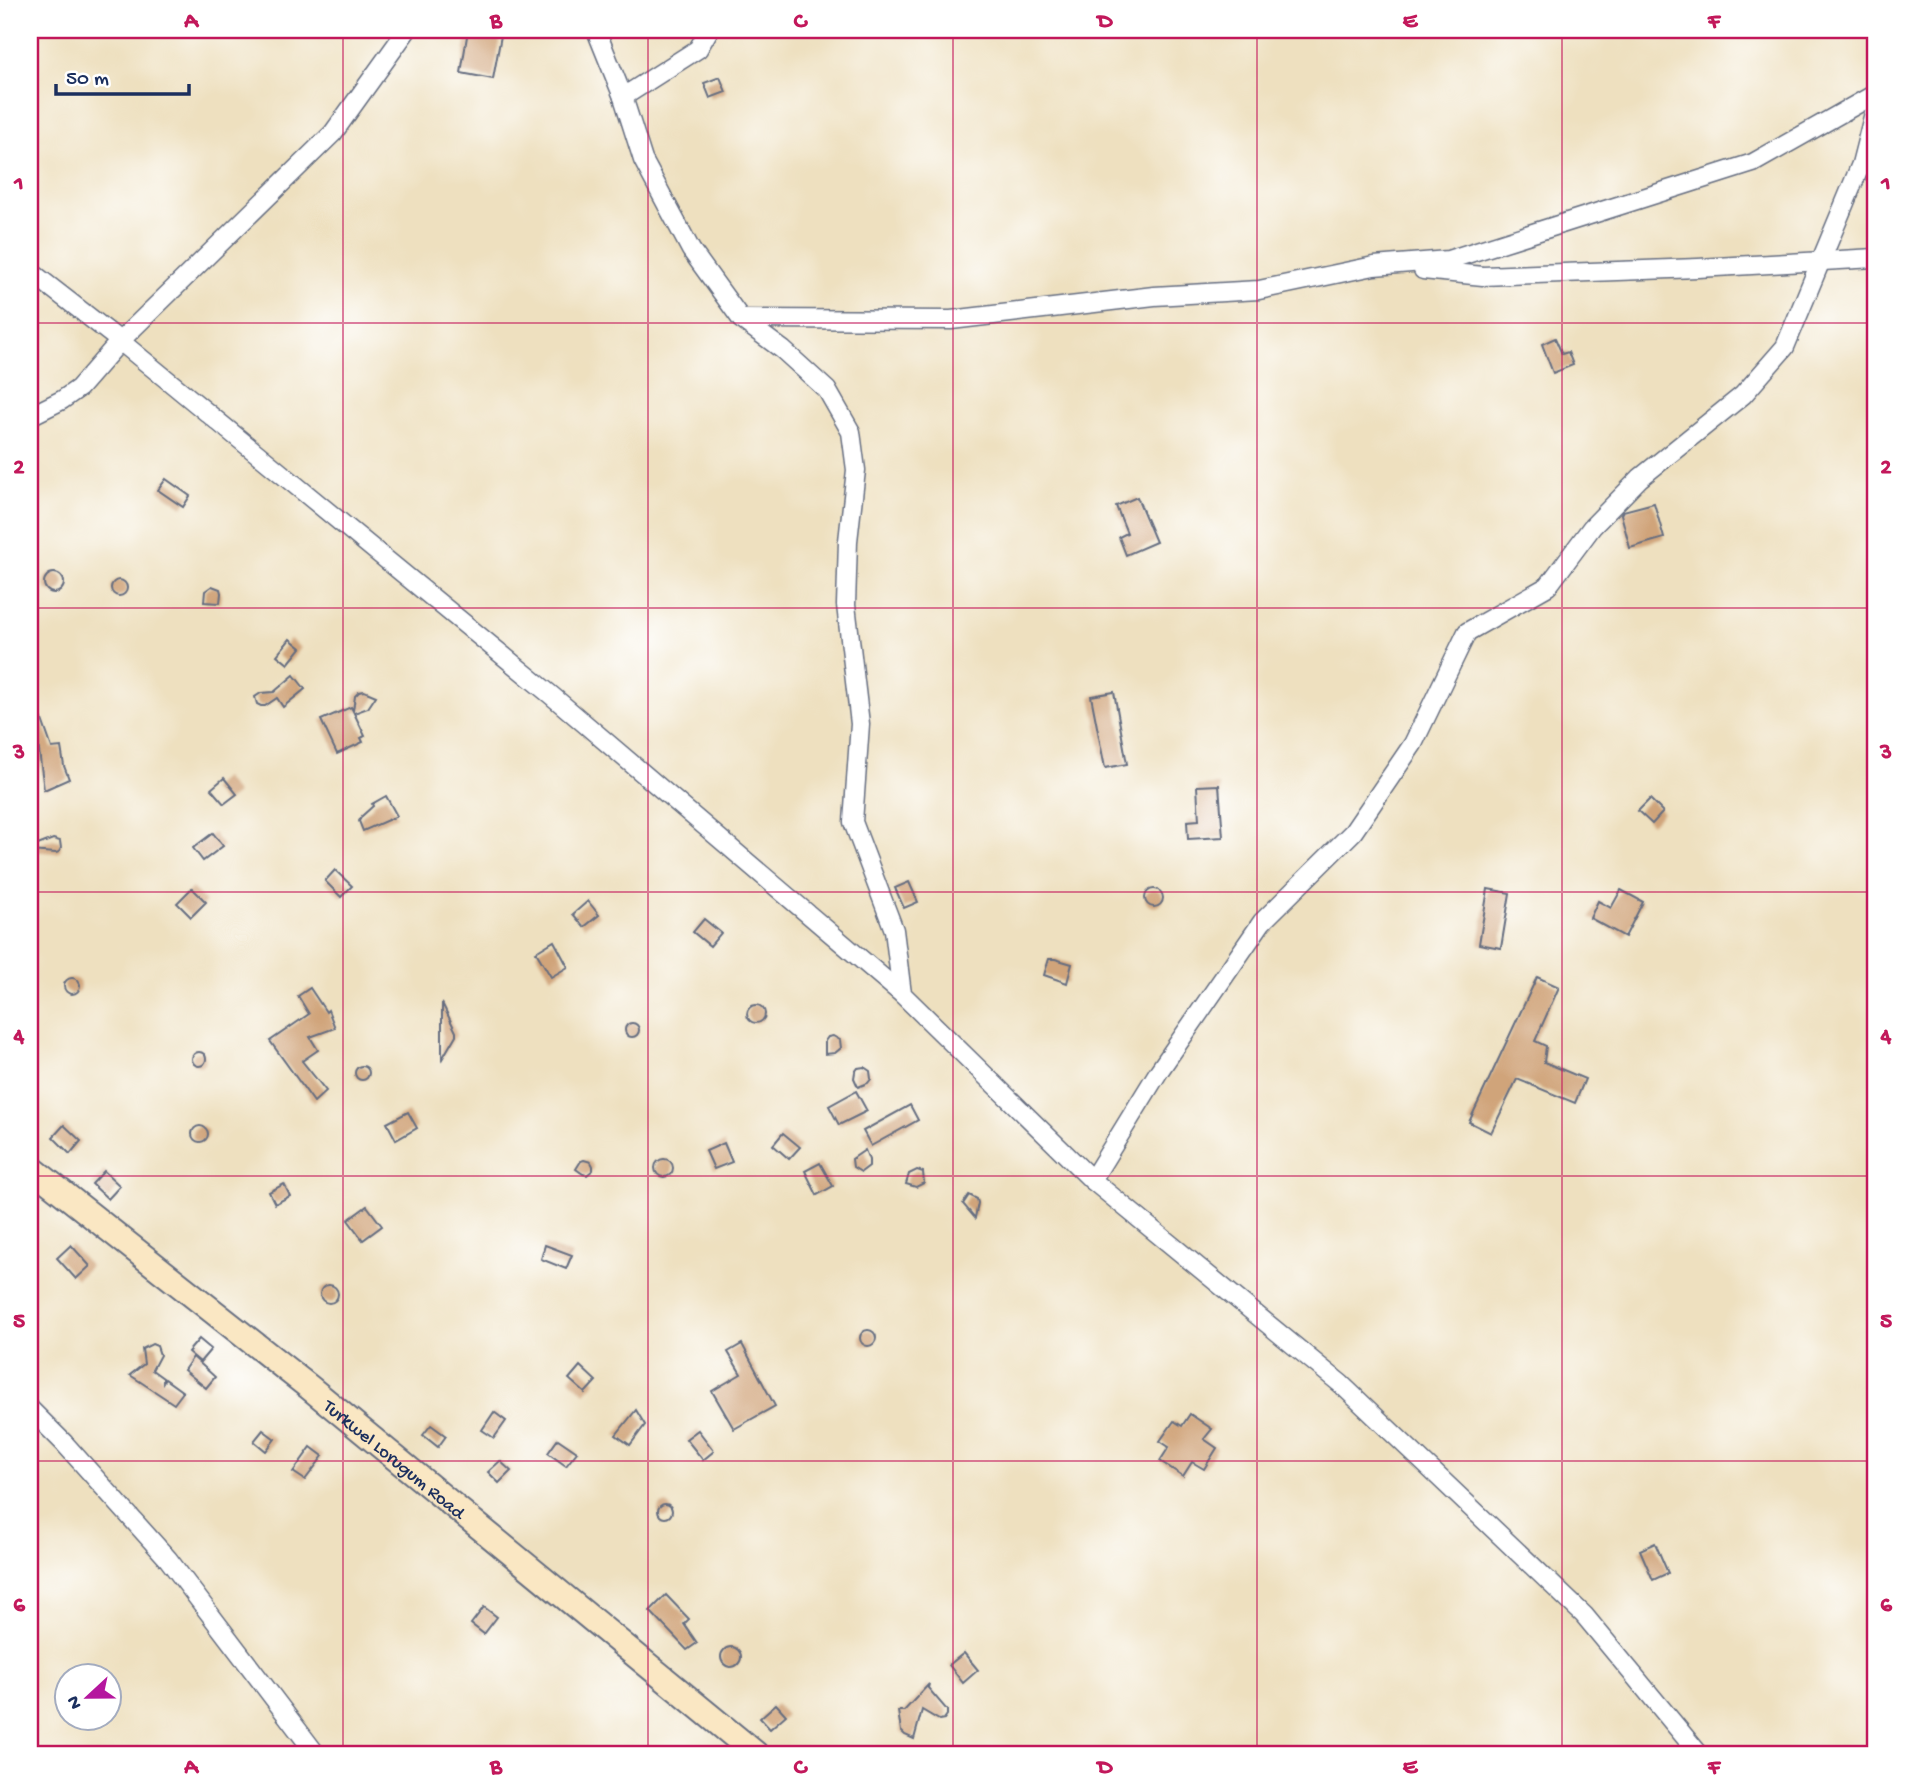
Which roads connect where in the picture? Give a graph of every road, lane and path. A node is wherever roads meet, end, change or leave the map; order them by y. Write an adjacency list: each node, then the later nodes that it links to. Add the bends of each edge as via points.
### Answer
1 (407, 30): 12 (street, via 333,133)
2 (597, 30): 5 (street)
3 (709, 30): 5 (street, via 698,49)
4 (1875, 94): 9 (street, via 1753,163 1448,260)
5 (623, 97): 11 (street, via 642,160 691,250)
6 (1875, 109): 8 (street, via 1861,164)
7 (1875, 258): 8 (street)
8 (1820, 261): 9 (street, via 1483,276); 16 (street, via 1785,347 1743,395 1640,478 1592,527 1548,586 1467,632 1413,744 1353,832 1262,922 1159,1071)
9 (1374, 266): 11 (street, via 1259,290 1154,296 951,320)
10 (30, 271): 12 (street)
11 (741, 318): 14 (street, via 827,390 851,432 856,470 846,605 860,724 853,822 894,930)
12 (120, 341): 13 (street, via 79,388); 14 (street, via 540,686)
13 (30, 416)
14 (902, 994): 16 (street)
15 (30, 1167): 19 (main road, Turkwel Lorugum Road, via 309,1387)
16 (1091, 1180): 20 (street, via 1341,1384 1584,1615)
17 (30, 1409): 18 (street, via 168,1559)
18 (316, 1754)
19 (756, 1754)
20 (1699, 1754)

